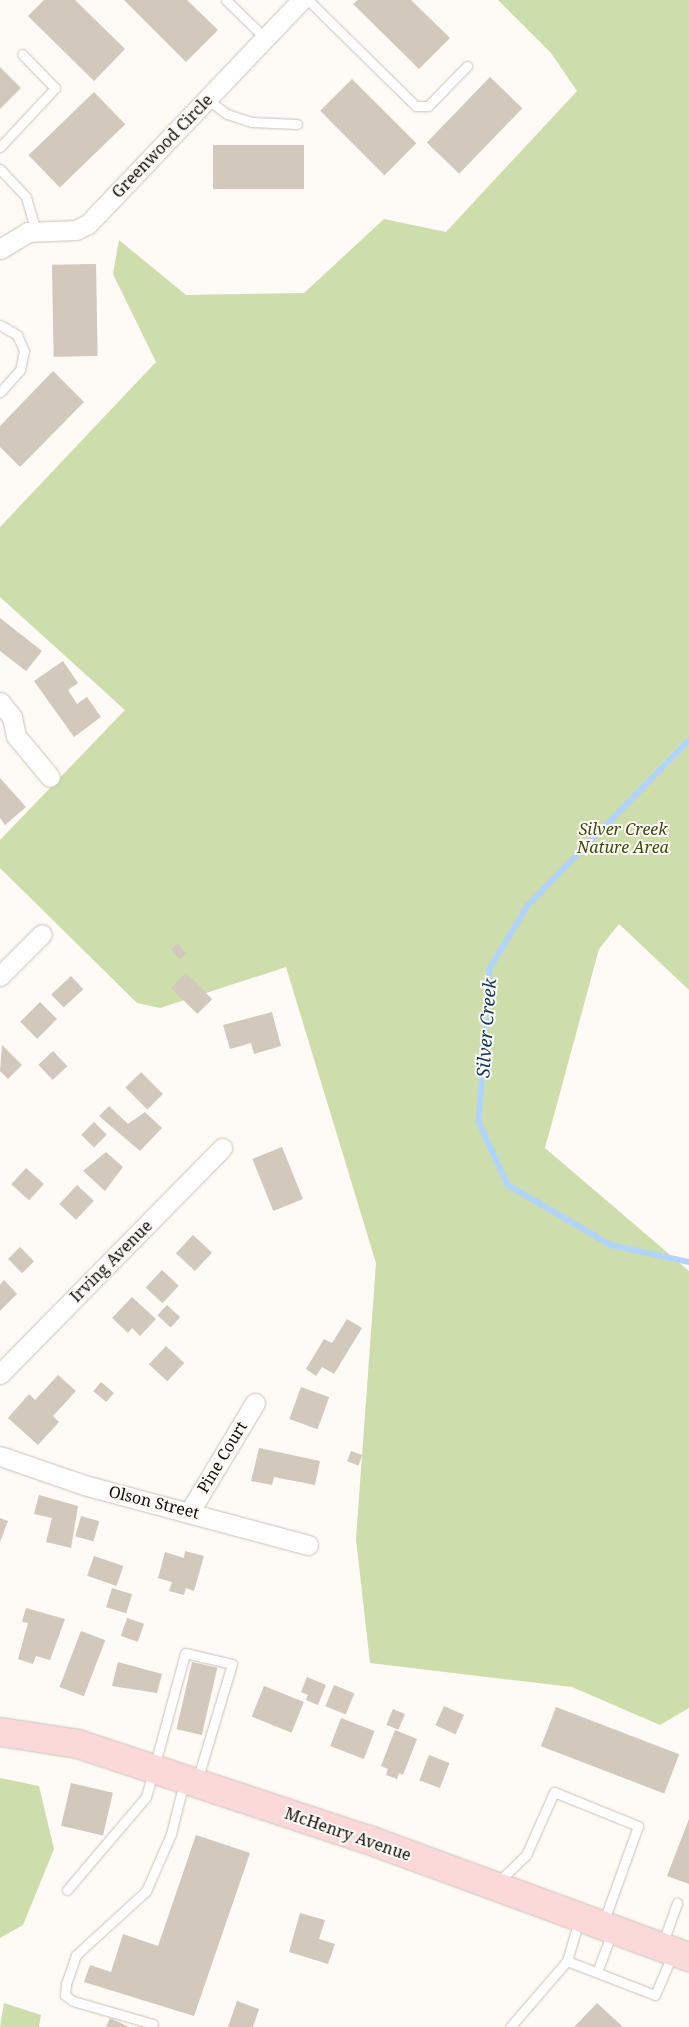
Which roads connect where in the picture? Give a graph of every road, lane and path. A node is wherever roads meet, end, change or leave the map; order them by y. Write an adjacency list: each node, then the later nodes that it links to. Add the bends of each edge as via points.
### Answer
1 (226, 0): 4 (lane)
2 (301, 0): 4 (street, Greenwood Circle)
3 (308, 0): 6 (lane, via 416,106 428,106)
4 (265, 38): 7 (street, Greenwood Circle)
5 (22, 54): 9 (lane, via 55,88)
6 (467, 66)
7 (207, 99): 8 (lane, via 227,114 251,122); 11 (street, Greenwood Circle, via 88,224 76,230)
8 (297, 124)
9 (0, 147)
10 (0, 169): 11 (lane, via 26,197)
11 (36, 232): 12 (street, Greenwood Circle)
12 (0, 249)
13 (0, 325): 14 (lane, via 18,335 24,351 20,370)
14 (0, 392)
15 (0, 702): 16 (street, via 12,717)
16 (8, 733): 17 (street)
17 (50, 777)
18 (42, 934): 19 (street)
19 (0, 976)
20 (222, 1148): 21 (street, Irving Avenue)
21 (0, 1374)
22 (255, 1403): 24 (street, Pine Court)
23 (0, 1456): 24 (street, Olson Street, via 84,1485)
24 (190, 1511): 25 (street, Olson Street)
25 (308, 1545)
26 (0, 1732): 27 (main road, McHenry Avenue, via 78,1744)
27 (154, 1770): 28 (main road, McHenry Avenue); 28 (lane, via 185,1652 232,1664); 30 (lane, via 146,1797)
28 (190, 1781): 29 (main road, McHenry Avenue); 36 (lane, via 146,1891 76,1955 64,1995 73,2001)
29 (494, 1886): 32 (main road, McHenry Avenue); 32 (lane, via 526,1855 554,1792 638,1826)
30 (67, 1890)
31 (677, 1902): 33 (lane)
32 (598, 1924): 33 (main road, McHenry Avenue); 34 (lane); 35 (lane)
33 (674, 1952): 35 (lane, via 655,1995)
34 (567, 1961): 35 (lane); 37 (lane)
35 (597, 1972)
36 (153, 2024)
37 (510, 2027)

